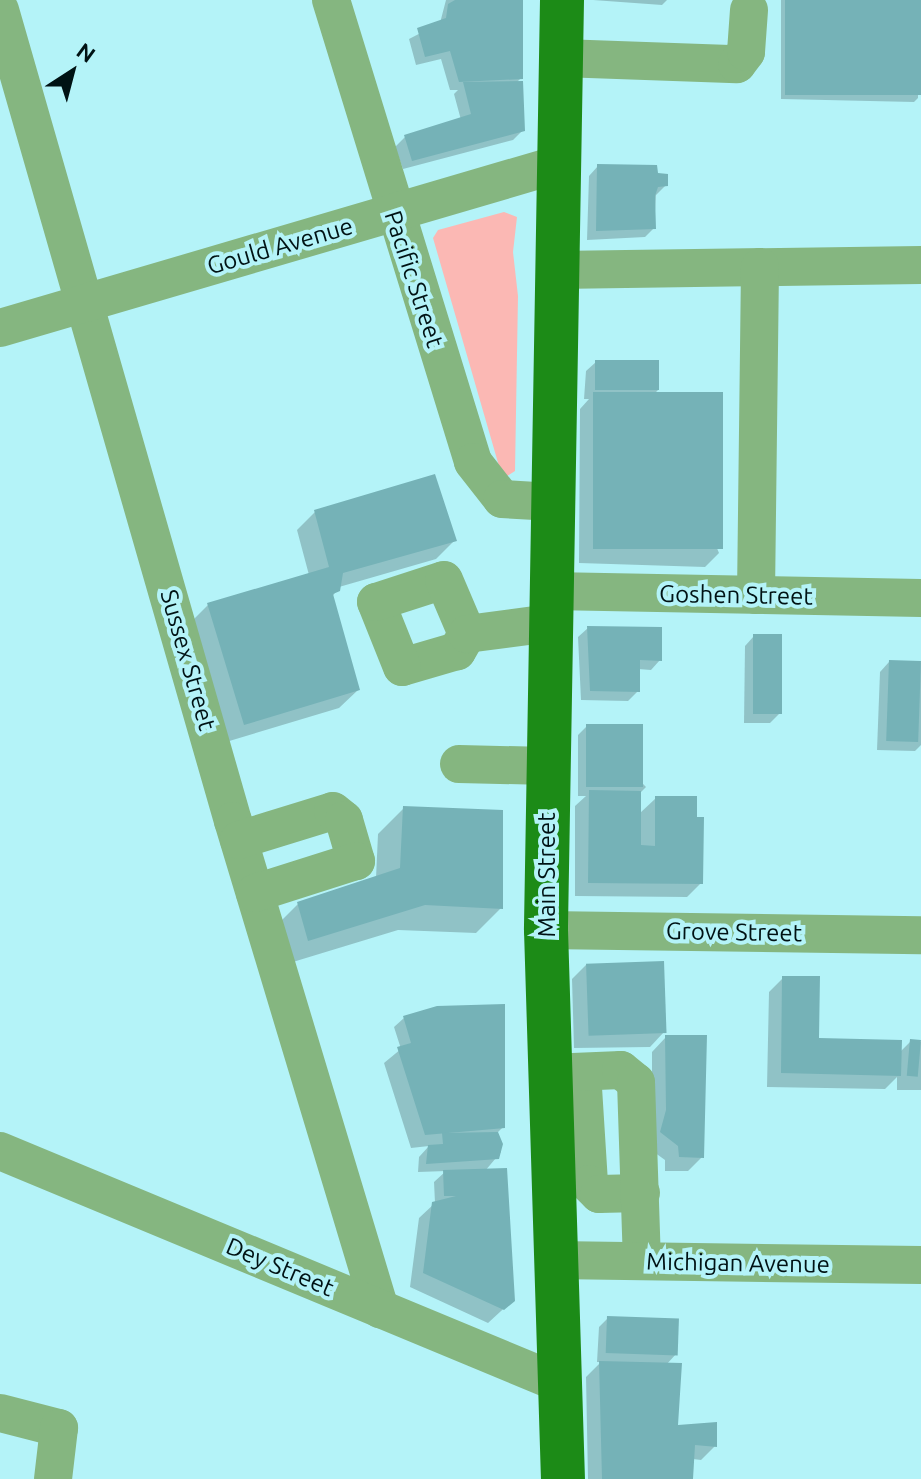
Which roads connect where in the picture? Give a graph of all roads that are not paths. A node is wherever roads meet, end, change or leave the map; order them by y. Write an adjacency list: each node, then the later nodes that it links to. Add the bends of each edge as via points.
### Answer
1 (331, 0): 7 (street, Pacific Street)
2 (562, 0): 5 (main road, Main Street)
3 (0, 10): 11 (street, Sussex Street)
4 (749, 10): 5 (street, via 746,52 737,64)
5 (561, 58): 6 (main road, Main Street)
6 (559, 164): 7 (street, Gould Avenue); 10 (main road, Main Street)
7 (393, 213): 11 (street, Gould Avenue); 13 (street, Pacific Street, via 473,462 502,499)
8 (921, 265): 9 (street)
9 (760, 267): 10 (street); 14 (street)
10 (557, 270): 13 (main road, Main Street)
11 (87, 303): 12 (street, Gould Avenue); 20 (street, Sussex Street)
12 (0, 328)
13 (553, 502): 16 (main road, Main Street)
14 (756, 595): 15 (street, Goshen Street); 16 (street, Goshen Street)
15 (921, 598)
16 (551, 607): 17 (street, Goshen Street); 19 (main road, Main Street)
17 (467, 634): 17 (street, via 444,580 376,602 402,667 457,651)
18 (459, 764): 19 (street)
19 (548, 766): 22 (main road, Main Street)
20 (239, 840): 21 (street, Sussex Street); 21 (street, via 333,811 344,820 356,861)
21 (255, 893): 30 (street, Sussex Street)
22 (546, 930): 23 (street, Grove Street); 24 (main road, Main Street)
23 (921, 935)
24 (566, 1072): 26 (street, via 589,1184 599,1194); 26 (street, via 621,1070 636,1082); 27 (main road, Main Street)
25 (0, 1151): 30 (street, Dey Street)
26 (641, 1193): 28 (street)
27 (555, 1260): 28 (street, Michigan Avenue); 31 (main road, Main Street)
28 (642, 1261): 29 (street, Michigan Avenue)
29 (921, 1265)
30 (380, 1309): 31 (street, Dey Street)
31 (559, 1383): 34 (main road, Main Street)
32 (0, 1413): 33 (street, via 59,1428)
33 (53, 1479)
34 (563, 1479)

